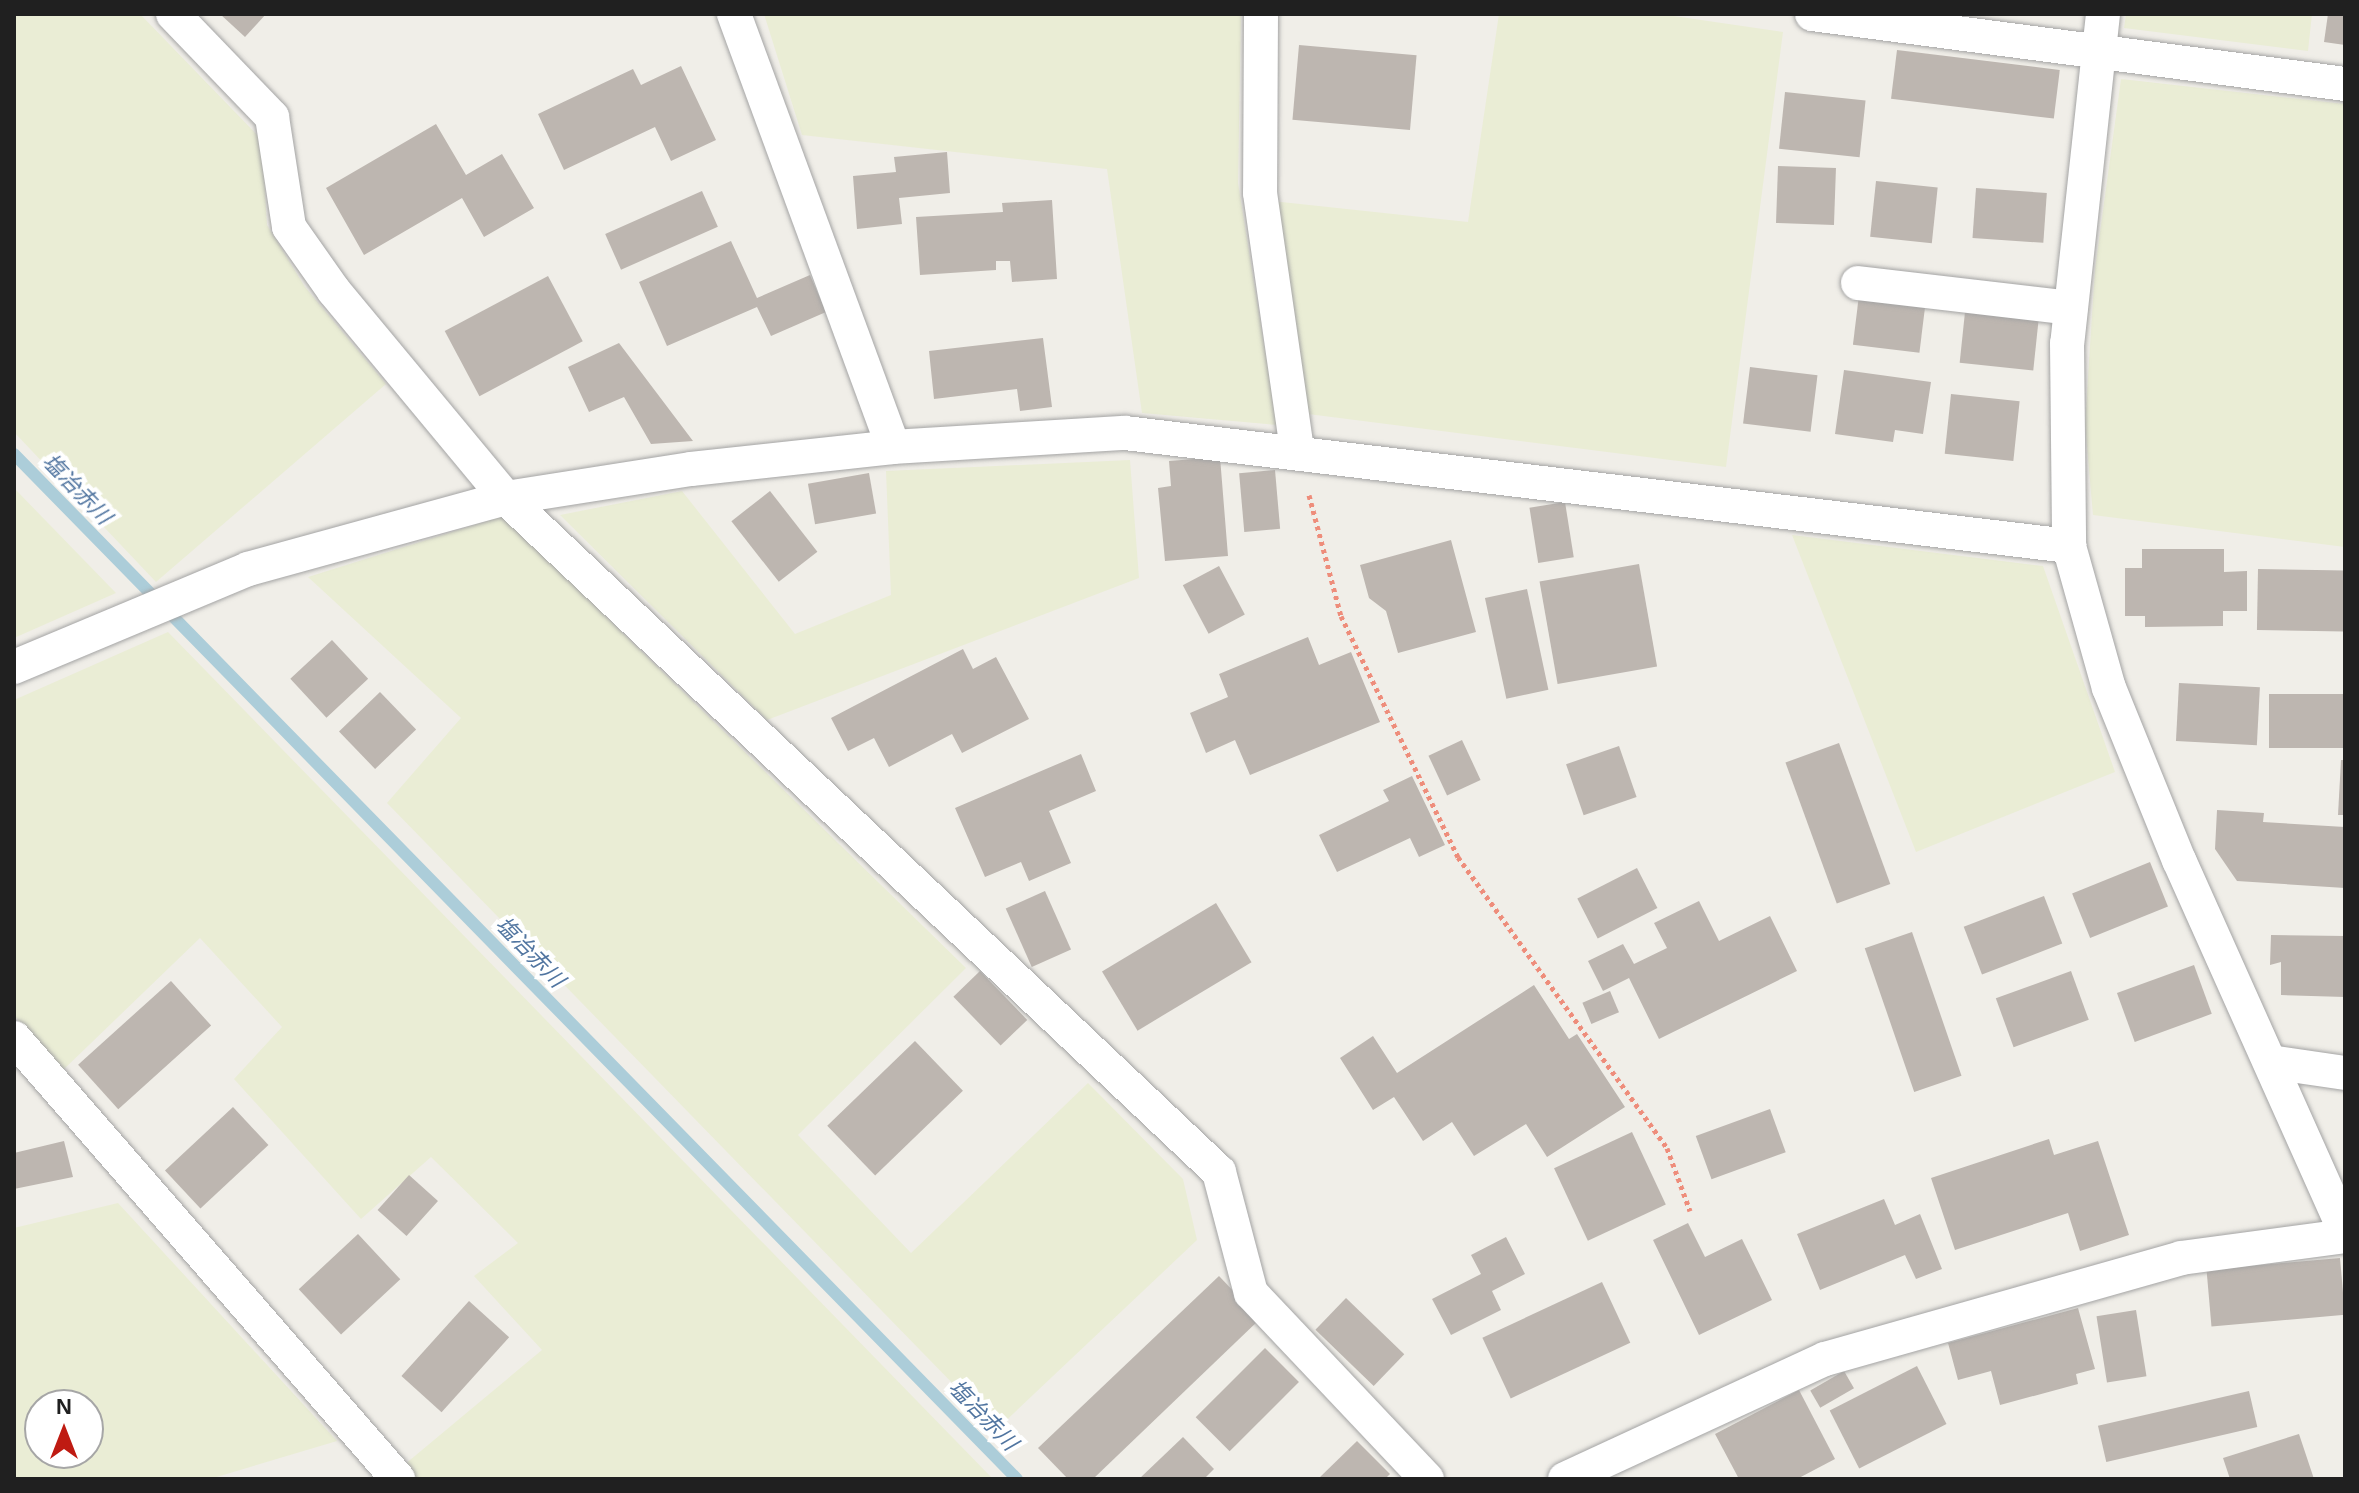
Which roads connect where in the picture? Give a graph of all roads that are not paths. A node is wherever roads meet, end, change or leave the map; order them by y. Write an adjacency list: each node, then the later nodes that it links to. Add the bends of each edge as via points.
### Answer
1 (173, 14): 12 (street, via 272,117 289,227 334,291)
2 (734, 14): 10 (street)
3 (1261, 14): 11 (street, via 1260,193)
4 (1812, 14): 6 (street)
5 (2103, 14): 6 (street)
6 (2098, 52): 7 (street); 9 (street)
7 (2345, 84)
8 (1858, 283): 9 (street)
9 (2071, 308): 13 (street)
10 (893, 447): 11 (street, via 1125,433); 12 (street, via 691,469)
11 (1297, 451): 13 (street)
12 (506, 498): 14 (street, via 248,569); 20 (street, via 1219,1172 1251,1293)
13 (2069, 546): 16 (street, via 2109,688)
14 (14, 667)
15 (14, 1038): 19 (street)
16 (2270, 1062): 17 (street); 18 (street)
17 (2345, 1073)
18 (2345, 1234): 21 (street, via 2181,1258 1825,1359)
19 (398, 1479)
20 (1427, 1479)
21 (1565, 1479)

